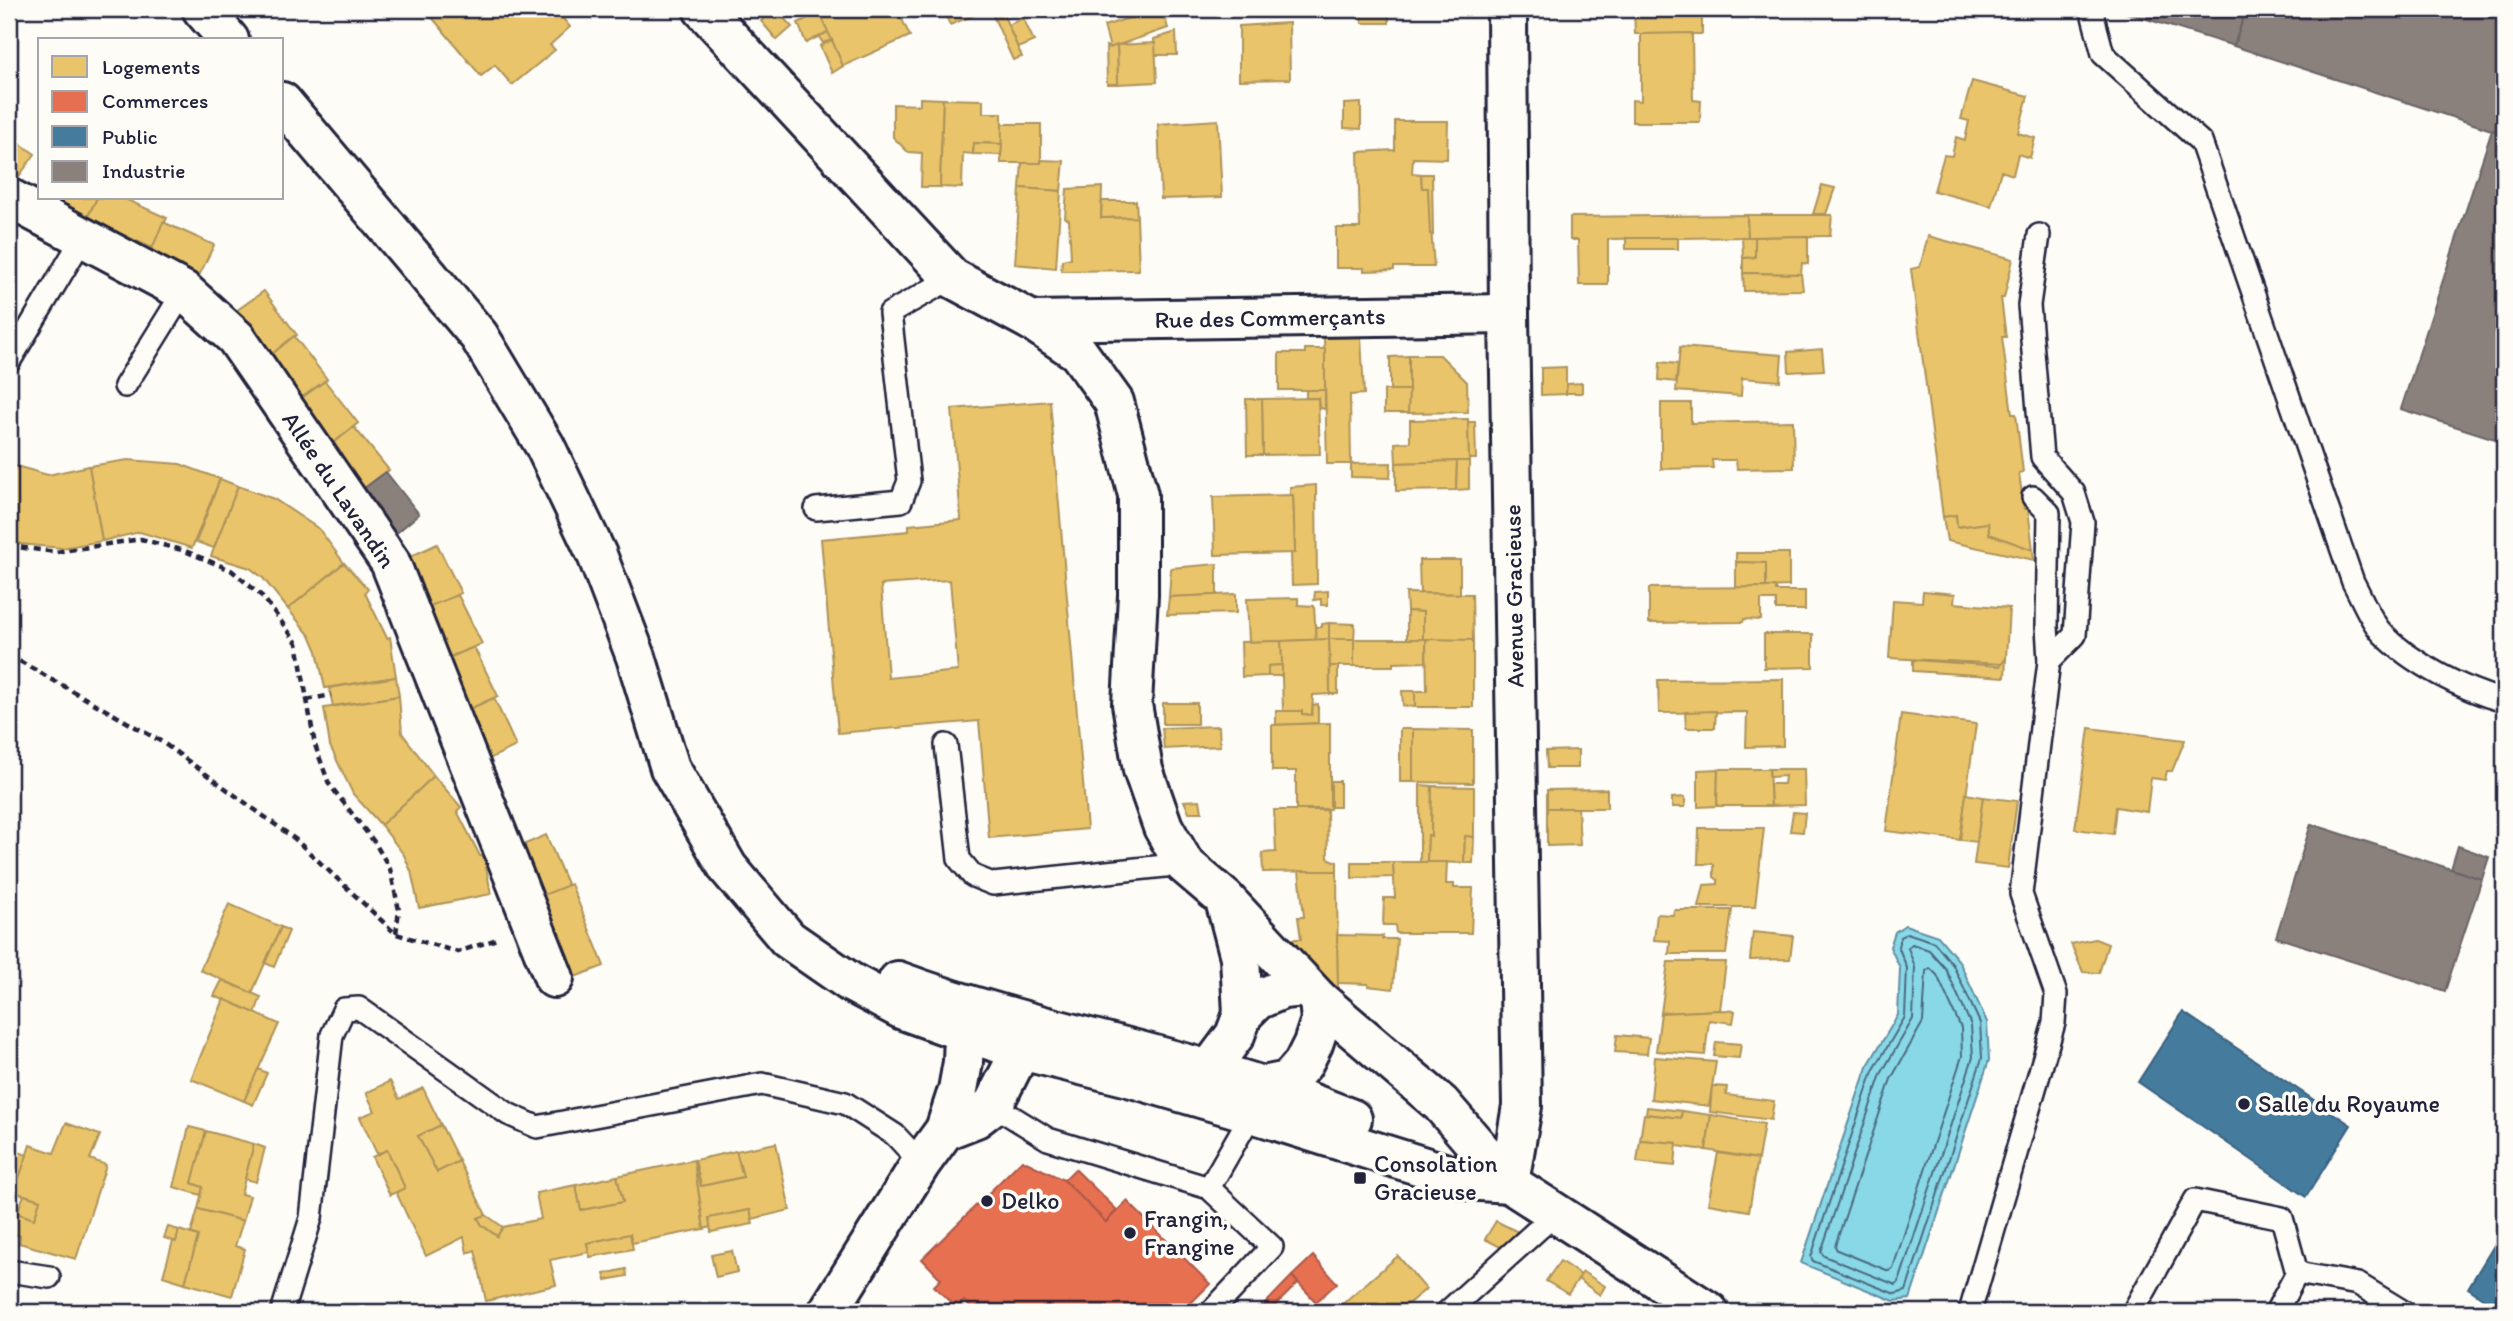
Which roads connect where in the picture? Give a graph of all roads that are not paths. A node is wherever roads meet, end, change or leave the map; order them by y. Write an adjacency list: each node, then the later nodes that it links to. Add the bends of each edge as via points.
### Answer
1 (202, 9): 5 (street)
2 (703, 9): 10 (street)
3 (1507, 9): 12 (street, Avenue Gracieuse)
4 (2091, 9): 19 (lane, via 2103,54 2201,142 2353,582 2381,632 2427,668 2481,695)
5 (227, 38)
6 (284, 104): 23 (street, via 479,336 545,446 597,555 636,657 670,768 728,868)
7 (9, 198): 9 (street, Allée du Lavandin)
8 (2039, 235): 18 (lane, via 2029,305 2042,457 2074,493 2083,522 2075,635)
9 (82, 239): 11 (street, Allée du Lavandin); 14 (lane)
10 (952, 278): 13 (street); 17 (lane, via 890,313 909,481 901,500)
11 (184, 291): 15 (lane); 24 (street, Allée du Lavandin, via 236,338 390,562)
12 (1509, 314): 13 (street, Rue des Commerçants); 34 (street, Avenue Gracieuse, via 1522,1106)
13 (1032, 321): 21 (street, via 1078,352 1114,402 1138,495 1132,704 1143,770 1163,827)
14 (9, 362)
15 (125, 386)
16 (2032, 497): 18 (lane, via 2049,513)
17 (816, 509)
18 (2049, 660): 45 (lane, via 2021,894 2056,994 2054,1023)
19 (2504, 701)
20 (946, 745): 21 (lane, via 960,859 973,876 993,884)
21 (1184, 864): 22 (street)
22 (1225, 899): 25 (street); 26 (street, via 1240,957)
23 (788, 939): 27 (street, via 861,988 903,1010); 29 (street, via 927,992)
24 (554, 978)
25 (1312, 993): 26 (street, via 1283,989 1258,1000); 30 (street, via 1321,1020 1303,1065 1288,1081); 34 (street, via 1441,1104)
26 (1239, 1025): 29 (street); 30 (street, via 1237,1053)
27 (964, 1032): 28 (street); 32 (street, via 964,1062)
28 (1021, 1050): 30 (street, via 1125,1076); 31 (street)
29 (1209, 1070): 30 (street)
30 (1258, 1099): 34 (street, via 1466,1180); 35 (lane)
31 (993, 1105): 32 (street, via 976,1118); 35 (lane, via 1048,1139)
32 (945, 1130): 33 (street)
33 (921, 1163): 40 (lane, via 895,1135 845,1104 762,1084 537,1127 508,1114 359,1008 344,1009 331,1035 311,1218); 41 (street)
34 (1509, 1183): 36 (street)
35 (1209, 1188): 42 (lane, via 1272,1247)
36 (1556, 1213): 43 (lane); 44 (street)
37 (9, 1271): 39 (lane)
38 (2297, 1273): 46 (lane, via 2282,1218 2195,1200); 47 (lane); 48 (lane, via 2358,1284)
39 (49, 1277)
40 (282, 1312)
41 (828, 1312)
42 (1212, 1312)
43 (1447, 1312)
44 (1709, 1312)
45 (1970, 1312)
46 (2133, 1312)
47 (2276, 1312)
48 (2404, 1312)

